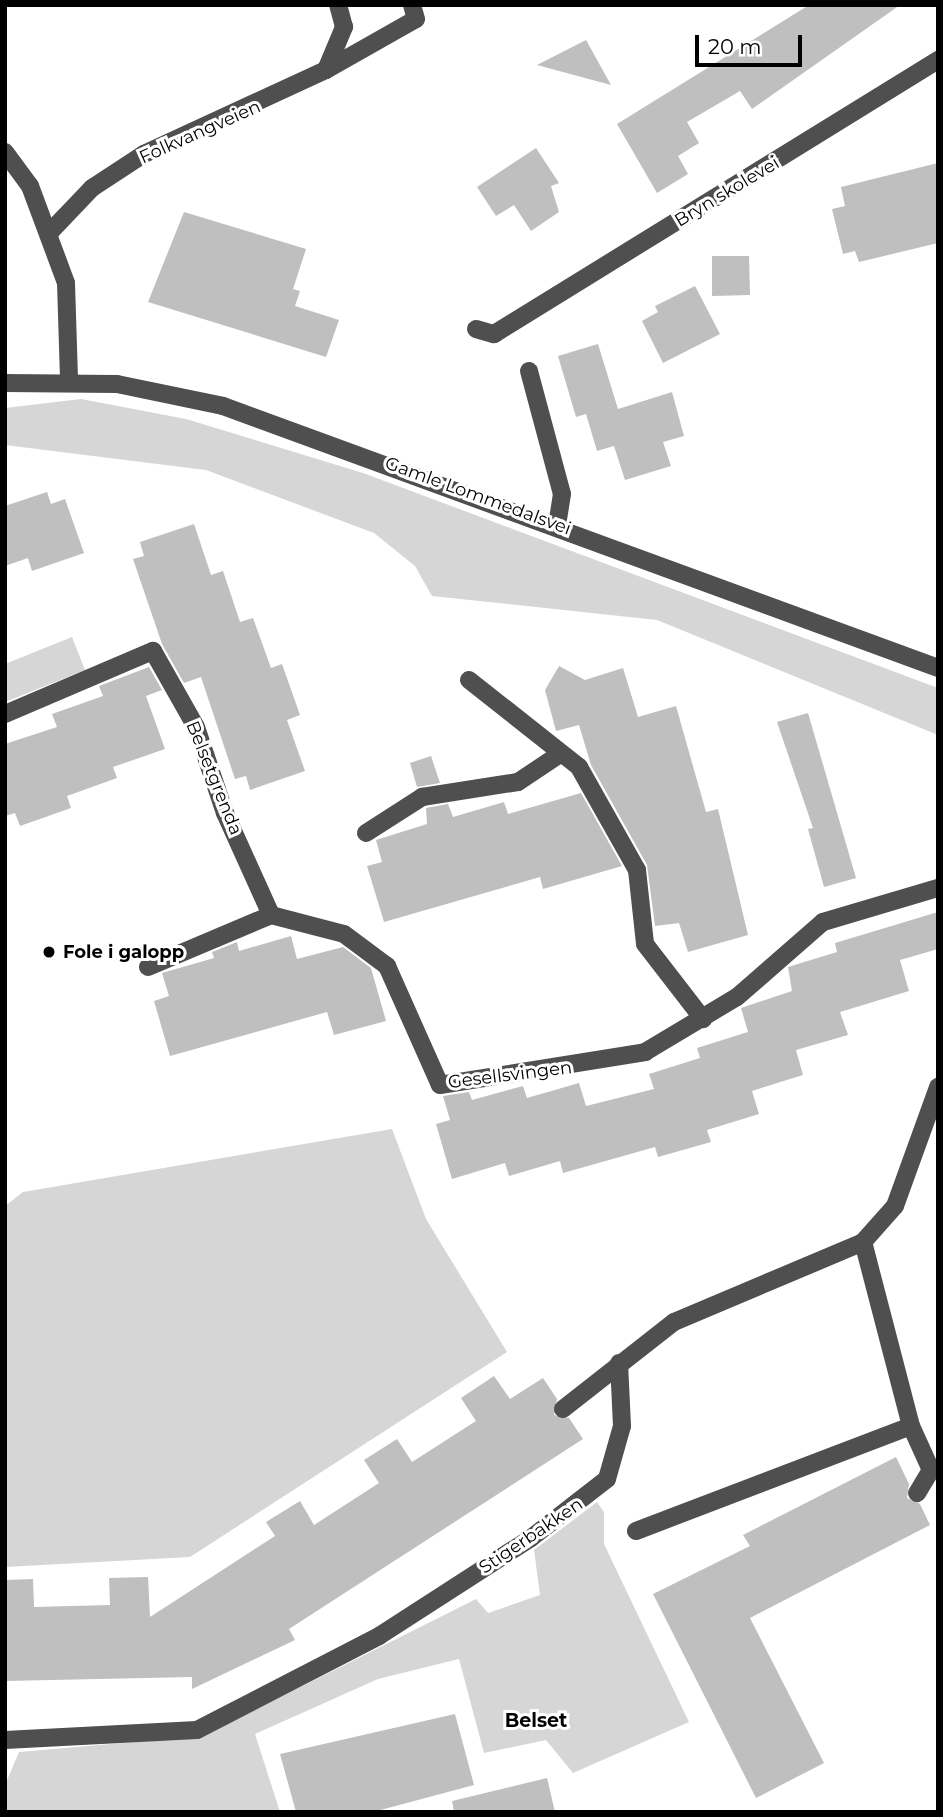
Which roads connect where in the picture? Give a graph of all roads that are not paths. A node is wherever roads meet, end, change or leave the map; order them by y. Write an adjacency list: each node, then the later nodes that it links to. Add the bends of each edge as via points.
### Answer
1 (338, 5): 4 (street, via 344,27)
2 (412, 5): 4 (street, Folkvangveien, via 416,19)
3 (938, 60): 7 (street, Bryn skolevei, via 494,334)
4 (326, 70): 6 (street, Folkvangveien, via 144,154 92,188)
5 (5, 152): 6 (street, via 30,186)
6 (50, 232): 9 (street, via 66,283)
7 (476, 329)
8 (529, 371): 11 (street, via 562,494)
9 (68, 379): 10 (street, Gamle Lommedalsvei); 11 (street, Gamle Lommedalsvei, via 223,406)
10 (5, 383)
11 (557, 526): 12 (street, Gamle Lommedalsvei)
12 (938, 668)
13 (469, 680): 15 (street)
14 (5, 714): 18 (street, Belsetgrenda, via 153,651 196,727 225,813 251,862)
15 (560, 754): 16 (street, via 519,782 422,797); 20 (street, via 579,767 628,849 645,944)
16 (366, 833)
17 (938, 888): 20 (street, Gesellsvingen, via 823,922 755,983)
18 (271, 915): 19 (street, via 236,925); 20 (street, Gesellsvingen, via 344,934 387,966 440,1085 645,1052)
19 (149, 967)
20 (703, 1019)
21 (938, 1087): 22 (street, via 895,1206)
22 (863, 1242): 23 (street, via 674,1322); 25 (street)
23 (619, 1363): 24 (street); 28 (street, Stigerbakken, via 622,1426 607,1479 531,1538 379,1636 197,1730)
24 (563, 1409)
25 (911, 1426): 26 (street, via 931,1470); 27 (street)
26 (917, 1493)
27 (636, 1531)
28 (5, 1740)

